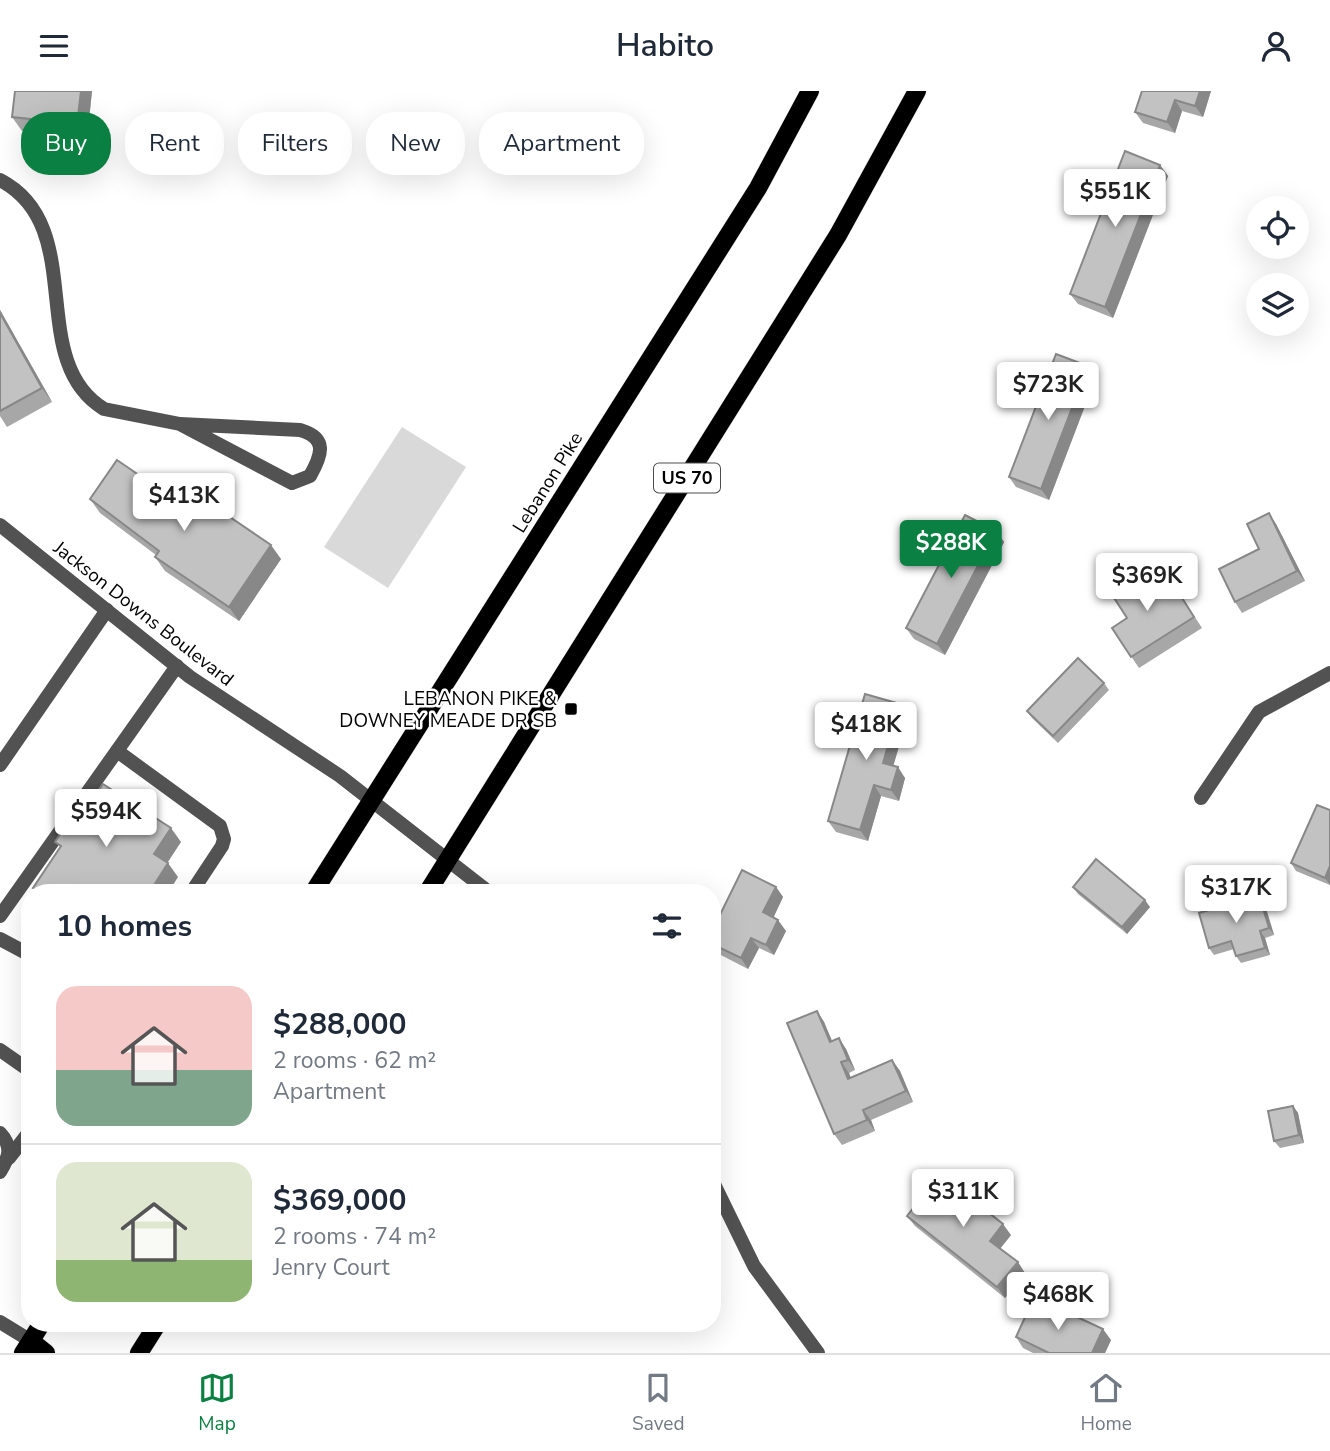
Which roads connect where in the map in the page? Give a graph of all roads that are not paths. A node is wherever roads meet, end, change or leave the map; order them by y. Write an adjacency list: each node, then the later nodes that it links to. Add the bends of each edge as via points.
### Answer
1 (810, 91): 12 (main road, Lebanon Pike, via 758,188)
2 (917, 91): 13 (main road, US 70, via 838,236)
3 (0, 180): 4 (street, via 31,203 45,228 66,358 85,393 104,409)
4 (180, 423): 4 (street, via 292,484 310,476 320,453 312,433 300,430)
5 (0, 525): 6 (street, Jackson Downs Boulevard)
6 (107, 611): 7 (street, Jackson Downs Boulevard); 10 (street)
7 (177, 666): 9 (street); 12 (street, Jackson Downs Boulevard)
8 (1330, 673): 11 (street, via 1259,712)
9 (117, 751): 14 (street); 15 (street, via 220,826 222,846)
10 (0, 765)
11 (1201, 798)
12 (371, 800): 13 (street, Jackson Downs Boulevard); 16 (main road, Lebanon Pike)
13 (448, 860): 17 (main road, US 70); 18 (street, Jackson Downs Boulevard)
14 (23, 884)
15 (197, 884)
16 (319, 884)
17 (433, 884)
18 (478, 884)
19 (21, 886): 20 (street)
20 (0, 916)
21 (0, 939): 22 (street)
22 (21, 950)
23 (0, 1050): 24 (street)
24 (21, 1065)
25 (0, 1133): 27 (street, via 9,1147)
26 (21, 1142): 27 (street)
27 (9, 1157): 28 (street)
28 (0, 1172)
29 (721, 1198): 36 (street, via 754,1266)
30 (0, 1322): 33 (street)
31 (36, 1332): 33 (main road)
32 (152, 1332): 35 (main road)
33 (27, 1347): 34 (main road)
34 (46, 1353)
35 (139, 1353)
36 (818, 1353)

